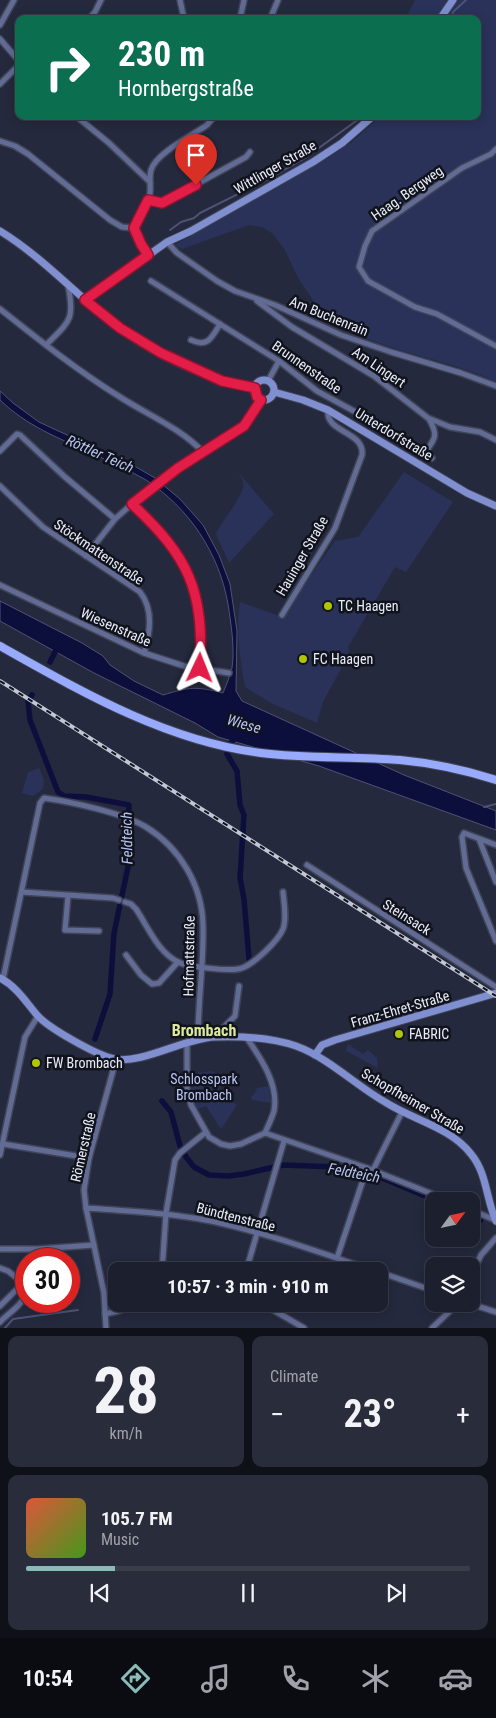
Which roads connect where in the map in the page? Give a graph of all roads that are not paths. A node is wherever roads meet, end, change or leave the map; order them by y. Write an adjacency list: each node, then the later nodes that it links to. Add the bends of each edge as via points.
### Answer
1 (14, 0): 12 (street)
2 (101, 0): 7 (street)
3 (180, 0): 8 (street)
4 (244, 0): 9 (street)
5 (278, 0): 10 (street)
6 (453, 0): 11 (street)
7 (92, 15)
8 (183, 15)
9 (241, 15)
10 (272, 15)
11 (443, 15)
12 (0, 25)
13 (0, 39): 14 (street)
14 (15, 56)
15 (15, 69): 16 (street)
16 (0, 84)
17 (81, 120): 23 (street)
18 (211, 120): 23 (street, via 158,159 150,172)
19 (368, 120): 27 (street, Wittlinger Straße, via 313,162)
20 (0, 141): 25 (street, via 28,154 110,220 122,227)
21 (496, 149): 37 (street, Haag. Bergweg, via 462,168 372,231 359,267 368,281)
22 (250, 152): 24 (street, via 179,195 162,203)
23 (150, 182): 24 (street)
24 (148, 200): 25 (street)
25 (134, 228): 28 (street)
26 (0, 231): 30 (street)
27 (167, 242): 28 (street, Wittlinger Straße); 31 (street, Am Buchenrain, via 177,253 217,281)
28 (148, 255): 32 (street, Wittlinger Straße)
29 (151, 281): 34 (street, Brunnenstraße)
30 (68, 285): 32 (street); 36 (street, via 71,315 67,324)
31 (255, 299): 40 (street, Am Buchenrain, via 342,335); 45 (street, Am Lingert, via 292,327 374,376)
32 (85, 300): 41 (street, via 120,328 161,353 222,381)
33 (0, 309): 36 (street)
34 (220, 324): 35 (street, via 206,342 198,344); 38 (street, Brunnenstraße)
35 (190, 340)
36 (46, 345): 48 (street, via 75,368 182,434)
37 (496, 346)
38 (279, 361): 39 (street); 49 (street, Brunnenstraße, via 317,392)
39 (268, 381): 41 (street, via 260,381); 42 (street)
40 (496, 386)
41 (255, 388): 43 (street)
42 (274, 392): 43 (street, via 269,399); 44 (street, Unterdorfstraße)
43 (261, 400): 48 (street, via 244,426)
44 (328, 410): 53 (street, Unterdorfstraße, via 467,493); 57 (street, Hauinger Straße, via 330,422 360,444 362,455 335,528)
45 (428, 418): 46 (street, Am Lingert, via 450,427 480,432); 49 (street, via 436,436)
46 (496, 440)
47 (0, 451): 54 (street, via 13,437 20,435)
48 (203, 452): 52 (street)
49 (424, 454): 50 (street, Unterdorfstraße)
50 (432, 458)
51 (0, 486): 55 (street, Stöckmattenstraße, via 43,527)
52 (132, 504): 54 (street); 60 (street, via 172,545 190,577 199,610)
53 (496, 506)
54 (116, 520): 55 (street)
55 (86, 556): 59 (street, Stöckmattenstraße, via 143,595 150,626)
56 (0, 585): 59 (street, Wiesenstraße)
57 (282, 615)
58 (0, 646): 62 (main road, via 64,683 143,720 223,746 260,753 421,763)
59 (144, 653): 60 (street, Wiesenstraße)
60 (200, 668): 61 (street, Wiesenstraße)
61 (229, 673)
62 (496, 780)
63 (479, 839): 64 (street); 66 (street); 71 (street, via 464,833 462,837 466,868)
64 (496, 845)
65 (307, 865): 77 (street, Steinsack)
66 (496, 882)
67 (22, 892): 69 (street); 74 (street, Hofmattstraße, via 33,831 44,798 133,820 174,850 193,880 202,914); 75 (street, Hofmattstraße)
68 (283, 892): 74 (street, via 282,931 257,959 240,969)
69 (68, 896): 70 (street, via 65,930); 73 (street, via 113,898 131,904 164,952)
70 (99, 931)
71 (496, 941)
72 (126, 955): 73 (street, via 152,984 159,983)
73 (178, 962): 74 (street)
74 (201, 968): 81 (street, Hofmattstraße)
75 (1, 978): 79 (street)
76 (239, 986): 80 (street, via 235,1016)
77 (496, 987)
78 (496, 993): 84 (street, Franz-Ehret-Straße, via 335,1040 322,1046)
79 (38, 1016): 85 (street, via 62,1034); 88 (street, via 25,1037)
80 (214, 1037): 81 (street); 82 (street)
81 (198, 1038): 83 (street)
82 (247, 1038): 84 (street, Schopfheimer Straße, via 280,1041); 90 (street, via 269,1075 275,1099 274,1112)
83 (187, 1042): 85 (street, via 141,1057); 89 (street, via 187,1089 191,1105)
84 (315, 1055): 86 (street, Schopfheimer Straße)
85 (116, 1060): 94 (street, Römerstraße)
86 (402, 1112): 95 (street); 101 (street, Schopfheimer Straße, via 452,1135 466,1148 479,1166)
87 (0, 1120): 88 (street)
88 (7, 1123): 92 (street)
89 (206, 1132): 90 (street, via 212,1140 230,1146); 99 (street, via 175,1160)
90 (265, 1133): 91 (street)
91 (284, 1141): 96 (street); 102 (street)
92 (3, 1144): 93 (street); 94 (street)
93 (0, 1155)
94 (89, 1158): 98 (street, Römerstraße, via 84,1190)
95 (373, 1170): 96 (street); 97 (street)
96 (366, 1171): 107 (street)
97 (428, 1192)
98 (86, 1208): 99 (street, Bündtenstraße); 104 (street, Römerstraße)
99 (166, 1214): 102 (street, Bündtenstraße); 108 (street)
100 (480, 1214): 101 (street)
101 (496, 1220)
102 (257, 1232): 107 (street, Bündtenstraße); 109 (street)
103 (496, 1238): 106 (street)
104 (94, 1245): 105 (street); 123 (street, Römerstraße)
105 (0, 1249)
106 (480, 1257)
107 (337, 1258): 110 (street, Bündtenstraße)
108 (163, 1262)
109 (249, 1262)
110 (348, 1262)
111 (0, 1268): 113 (street)
112 (388, 1276): 114 (street, Bündtenstraße)
113 (15, 1277)
114 (425, 1288)
115 (15, 1291): 116 (street)
116 (0, 1306)
117 (480, 1307): 122 (street)
118 (15, 1308): 124 (street)
119 (114, 1312): 123 (street)
120 (276, 1312): 126 (street)
121 (447, 1312): 127 (street)
122 (496, 1312)
123 (105, 1314): 125 (street, Römerstraße)
124 (0, 1322)
125 (106, 1328)
126 (304, 1328)
127 (432, 1328)

